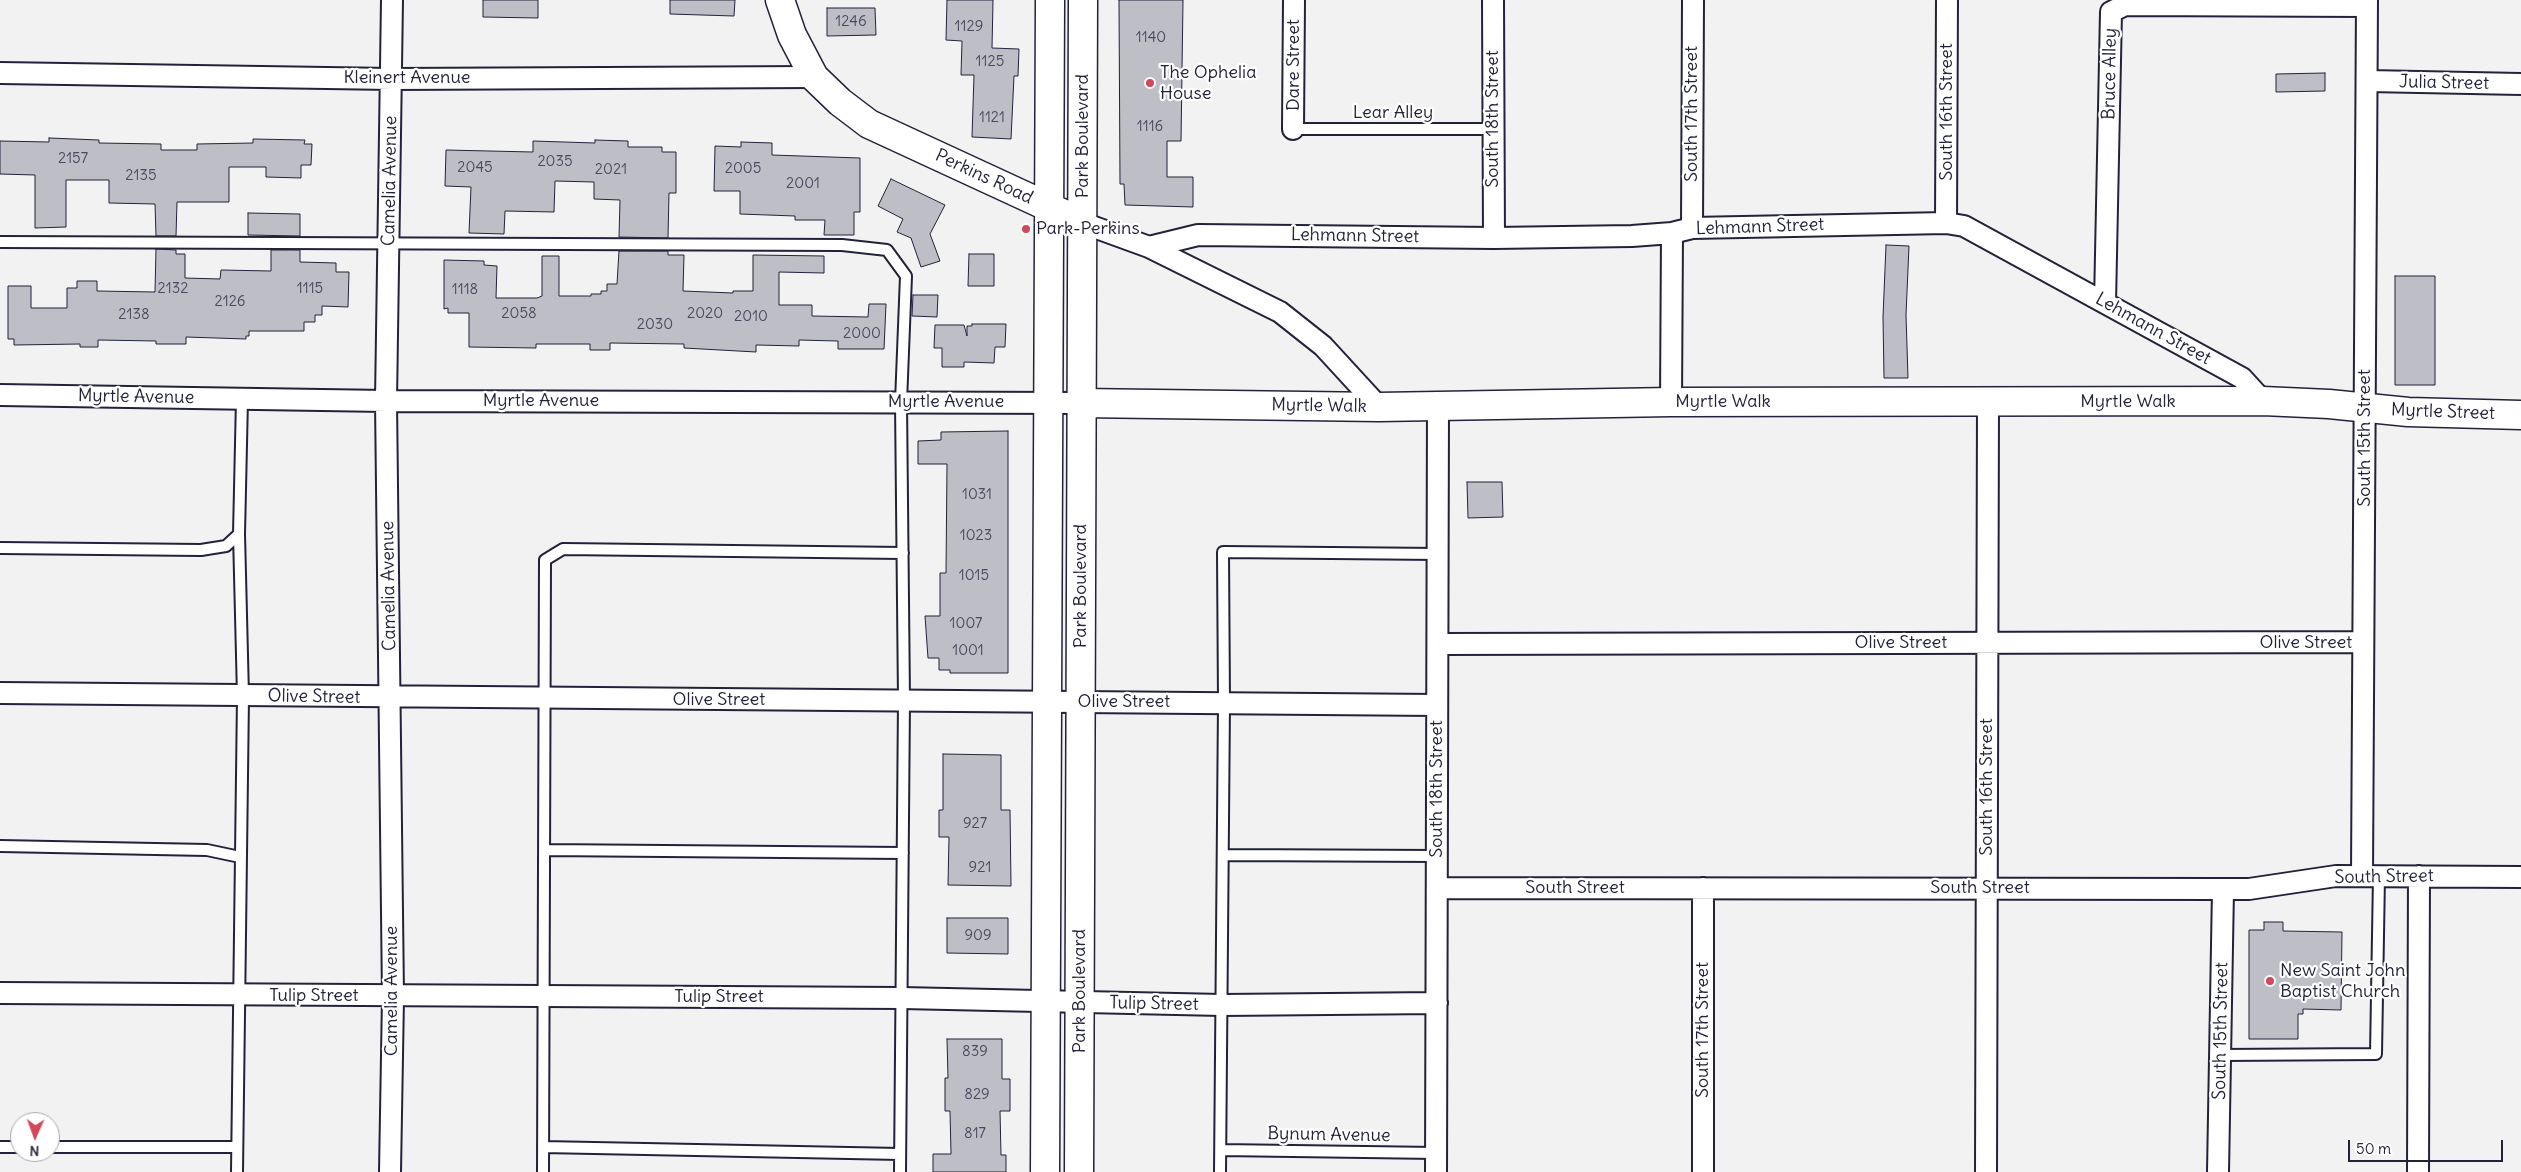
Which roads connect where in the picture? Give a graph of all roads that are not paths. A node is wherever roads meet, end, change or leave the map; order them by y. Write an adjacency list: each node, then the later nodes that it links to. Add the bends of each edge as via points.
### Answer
1 (392, 0): 12 (street, Camelia Avenue)
2 (780, 0): 11 (street, Perkins Road, via 792,35)
3 (1050, 0): 17 (street)
4 (1083, 0): 18 (street, Park Boulevard)
5 (1294, 0): 15 (street, Dare Street)
6 (1493, 0): 16 (street, South 18th Street)
7 (1693, 0): 20 (street, South 17th Street)
8 (1947, 0): 19 (street, South 16th Street)
9 (2367, 3): 13 (street, South 15th Street); 26 (street, Bruce Alley, via 2125,5 2111,12)
10 (0, 73): 12 (street, Kleinert Avenue)
11 (814, 76): 12 (street, Kleinert Avenue); 17 (street, Perkins Road, via 869,124)
12 (392, 79): 24 (street, Camelia Avenue)
13 (2368, 81): 14 (street, Julia Street); 38 (street, South 15th Street)
14 (2521, 84)
15 (1293, 129): 16 (lane, Lear Alley)
16 (1493, 129): 22 (street, South 18th Street)
17 (1050, 208): 18 (street, Perkins Road); 31 (street)
18 (1083, 223): 25 (street, Perkins Road); 34 (street, Park Boulevard)
19 (1946, 223): 20 (street, Lehmann Street); 26 (street, Lehmann Street, via 1964,226)
20 (1692, 228): 21 (street, Lehmann Street)
21 (1672, 233): 22 (street, Lehmann Street); 32 (street)
22 (1494, 238): 25 (street, Lehmann Street, via 1198,234)
23 (0, 242): 24 (lane)
24 (389, 244): 29 (street, Camelia Avenue); 30 (lane, via 842,245 887,250 906,276)
25 (1149, 247): 37 (street, Perkins Road, via 1280,312 1323,346)
26 (2105, 303): 33 (street, Lehmann Street, via 2242,378)
27 (0, 395): 28 (street, Myrtle Avenue)
28 (242, 399): 29 (street, Myrtle Avenue); 40 (lane)
29 (386, 401): 30 (street, Myrtle Avenue); 49 (street, Camelia Avenue)
30 (902, 402): 31 (street, Myrtle Avenue); 42 (lane)
31 (1049, 402): 34 (street, Myrtle Avenue); 52 (street)
32 (1671, 402): 35 (street, Myrtle Walk); 36 (street, Myrtle Walk)
33 (2263, 402): 35 (street, Myrtle Walk); 38 (street, Myrtle Walk, via 2329,404)
34 (1082, 403): 37 (street, Myrtle Walk); 53 (street, Park Boulevard)
35 (1988, 403): 45 (street, South 16th Street)
36 (1438, 405): 37 (street, Myrtle Walk); 43 (street, South 18th Street)
37 (1379, 407)
38 (2365, 409): 39 (street, Myrtle Street); 44 (street, South 15th Street)
39 (2521, 415)
40 (239, 534): 41 (lane, via 226,546 201,550); 48 (lane)
41 (0, 548)
42 (903, 553): 50 (lane, via 563,550 545,560); 51 (lane)
43 (1439, 554): 46 (street, South 18th Street); 54 (lane, via 1223,552)
44 (2363, 642): 45 (street, Olive Street); 62 (street, South 15th Street)
45 (1987, 643): 46 (street, Olive Street); 67 (street, South 16th Street)
46 (1439, 644): 55 (street, South 18th Street)
47 (0, 693): 48 (street, Olive Street)
48 (243, 696): 49 (street, Olive Street); 61 (lane)
49 (391, 698): 50 (street, Olive Street); 71 (street, Camelia Avenue)
50 (545, 699): 51 (street, Olive Street); 57 (lane)
51 (904, 700): 52 (street, Olive Street); 58 (lane)
52 (1047, 702): 53 (street, Olive Street); 74 (street)
53 (1080, 702): 54 (street, Olive Street); 75 (street, Park Boulevard)
54 (1224, 703): 55 (street, Olive Street); 59 (lane)
55 (1438, 705): 60 (street, South 18th Street)
56 (0, 846): 61 (lane, via 207,850)
57 (545, 850): 58 (lane); 72 (lane)
58 (903, 853): 73 (lane)
59 (1223, 855): 60 (lane); 77 (lane)
60 (1437, 856): 65 (street, South 18th Street)
61 (240, 857): 70 (lane)
62 (2371, 876): 63 (street, South Street); 68 (street, South Street, via 2336,876 2250,889); 78 (lane, via 2376,1054)
63 (2419, 876): 64 (street, South Street); 95 (street)
64 (2521, 877)
65 (1437, 888): 66 (street, South Street); 76 (street, South 18th Street)
66 (1704, 888): 67 (street, South Street); 92 (street, South 17th Street)
67 (1986, 888): 68 (street, South Street); 93 (street, South 16th Street)
68 (2223, 889): 78 (street, South 15th Street)
69 (0, 994): 70 (street, Tulip Street)
70 (239, 995): 71 (street, Tulip Street); 80 (lane)
71 (393, 997): 72 (street, Tulip Street); 86 (street, Camelia Avenue)
72 (545, 997): 73 (street, Tulip Street); 81 (lane)
73 (902, 998): 74 (street, Tulip Street); 83 (lane)
74 (1046, 1002): 75 (street, Tulip Street); 89 (street)
75 (1079, 1003): 77 (street, Tulip Street); 90 (street, Park Boulevard)
76 (1437, 1003): 77 (street, Tulip Street); 84 (street, South 18th Street)
77 (1222, 1005): 82 (lane)
78 (2220, 1055): 94 (street, South 15th Street)
79 (60, 1147): 80 (lane)
80 (237, 1147): 85 (lane)
81 (543, 1147): 83 (lane); 87 (lane)
82 (1221, 1150): 84 (lane, Bynum Avenue); 91 (lane)
83 (900, 1154): 88 (lane)
84 (1436, 1162)
85 (237, 1172)
86 (390, 1172)
87 (543, 1172)
88 (900, 1172)
89 (1045, 1172)
90 (1079, 1172)
91 (1220, 1172)
92 (1704, 1172)
93 (1986, 1172)
94 (2218, 1172)
95 (2418, 1172)

